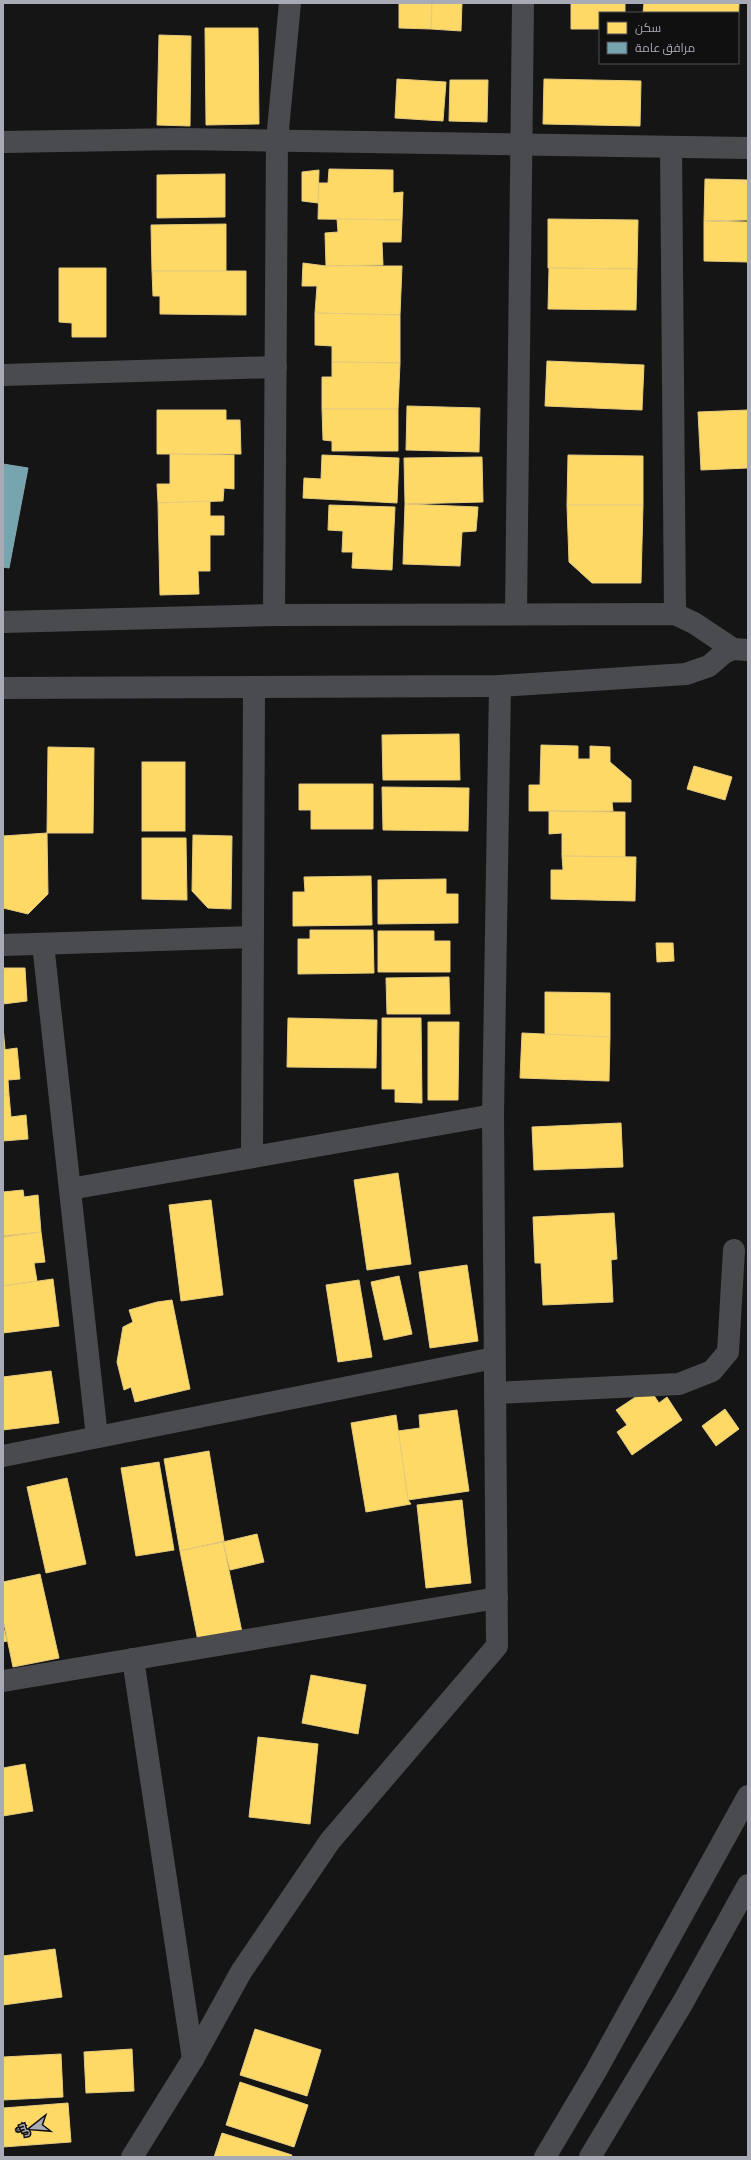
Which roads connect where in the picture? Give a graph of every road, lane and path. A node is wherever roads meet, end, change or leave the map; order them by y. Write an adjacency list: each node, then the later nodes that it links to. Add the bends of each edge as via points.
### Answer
1 (290, 3): 3 (street)
2 (523, 3): 5 (street)
3 (277, 140): 4 (street); 5 (street); 8 (street)
4 (3, 142)
5 (520, 144): 6 (street); 10 (street)
6 (671, 147): 7 (street); 11 (street)
7 (748, 148)
8 (276, 366): 9 (street); 12 (street)
9 (3, 375)
10 (516, 614): 11 (street); 12 (street)
11 (675, 614): 14 (street)
12 (274, 615): 13 (street)
13 (3, 622)
14 (740, 650): 15 (street, via 724,654 709,666 686,674)
15 (500, 686): 17 (street); 21 (street)
16 (3, 688): 17 (street)
17 (254, 688): 18 (street)
18 (253, 937): 19 (street); 22 (street)
19 (43, 944): 20 (street); 23 (street)
20 (3, 945)
21 (493, 1115): 22 (street); 25 (street)
22 (252, 1157): 23 (street)
23 (70, 1189): 27 (street)
24 (734, 1250): 26 (street, via 728,1352 712,1371 679,1384)
25 (494, 1358): 26 (street); 27 (street)
26 (495, 1393): 29 (street)
27 (97, 1437): 28 (street)
28 (3, 1456)
29 (497, 1598): 30 (street); 34 (street, via 497,1646 330,1841 241,1972)
30 (133, 1659): 31 (street); 34 (street)
31 (3, 1681)
32 (748, 1796): 36 (street, via 596,2071)
33 (748, 1885): 37 (street, via 682,2004)
34 (192, 2059): 35 (street)
35 (132, 2157)
36 (545, 2157)
37 (590, 2157)

